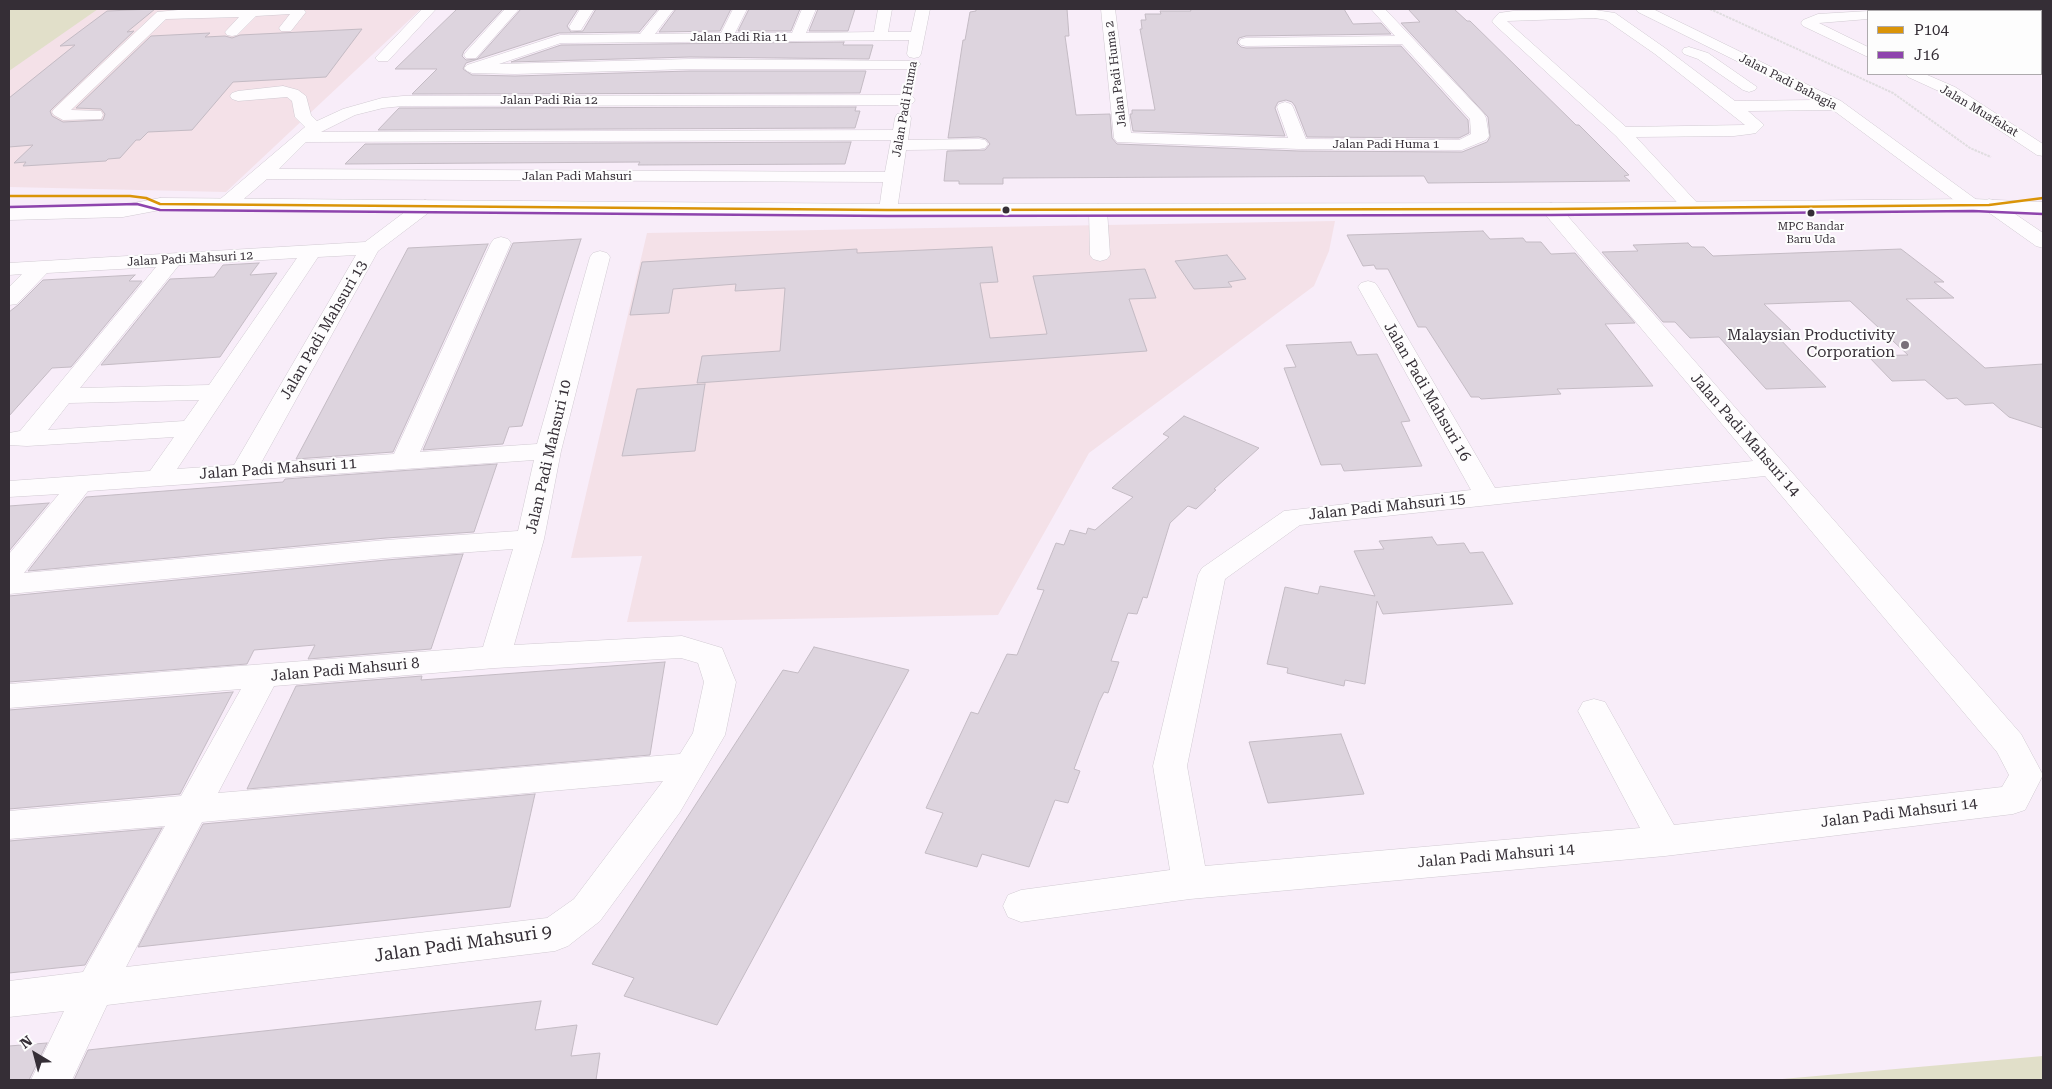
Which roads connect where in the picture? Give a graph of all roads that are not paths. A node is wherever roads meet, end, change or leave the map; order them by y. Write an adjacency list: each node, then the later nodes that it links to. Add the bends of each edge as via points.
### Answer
1 (429, 9): 32 (street)
2 (512, 9): 31 (street)
3 (587, 9): 17 (street)
4 (667, 9): 25 (street)
5 (740, 9): 23 (street)
6 (809, 9): 24 (street)
7 (885, 9): 20 (street)
8 (923, 9): 21 (street, Jalan Padi Huma)
9 (1108, 9): 51 (street, Jalan Padi Huma 2)
10 (1378, 9): 26 (street, Jalan Padi Huma 1)
11 (1642, 9): 37 (street, Jalan Padi Bahagia)
12 (194, 11): 13 (street); 14 (street)
13 (165, 12): 47 (street, via 60,112 63,115)
14 (252, 12): 18 (street, via 299,12); 19 (street)
15 (1867, 15): 16 (street)
16 (1816, 22): 27 (street); 30 (street)
17 (576, 27)
18 (286, 28)
19 (232, 32)
20 (880, 36): 21 (street, Jalan Padi Ria 11); 24 (street, Jalan Padi Ria 11)
21 (917, 36): 34 (street, Jalan Padi Huma)
22 (707, 37): 23 (street, Jalan Padi Ria 11); 25 (street, Jalan Padi Ria 11); 33 (street)
23 (726, 37): 24 (street, Jalan Padi Ria 11)
24 (797, 37)
25 (644, 38): 33 (street, Jalan Padi Ria 11, via 560,39 472,68)
26 (1405, 40): 28 (street); 54 (street, Jalan Padi Huma 1, via 1478,118 1480,136 1462,145)
27 (1867, 40)
28 (1246, 42)
29 (1660, 51): 39 (street); 40 (street, via 1689,51 1703,56); 49 (street, via 1610,16 1513,15 1504,16 1500,21)
30 (1867, 53)
31 (471, 55)
32 (383, 58)
33 (690, 64): 34 (street); 38 (street)
34 (913, 64): 42 (street, Jalan Padi Huma)
35 (1915, 75): 55 (street, Jalan Muafakat, via 1948,90)
36 (1945, 75): 46 (street, Jalan Muafakat)
37 (1803, 87): 40 (street); 43 (street, Jalan Padi Bahagia)
38 (674, 88): 42 (street, Jalan Padi Ria 12); 48 (street, Jalan Padi Ria 12, via 403,101 364,107); 50 (street)
39 (1708, 88): 40 (street); 44 (street)
40 (1749, 88)
41 (238, 96): 48 (street, via 292,93 300,99)
42 (907, 100): 52 (street, Jalan Padi Huma)
43 (1835, 104): 44 (street); 65 (street, Jalan Padi Bahagia)
44 (1733, 106): 49 (street, via 1756,125 1734,131)
45 (1285, 107): 54 (street)
46 (2010, 111)
47 (96, 115)
48 (309, 132): 50 (street); 56 (street, Jalan Padi Ria 12)
49 (1622, 132): 67 (street)
50 (649, 135): 52 (street); 57 (street)
51 (1123, 138): 54 (street, Jalan Padi Huma 1)
52 (899, 140): 53 (street); 58 (street, Jalan Padi Huma)
53 (979, 144)
54 (1299, 144)
55 (2043, 151)
56 (263, 174): 57 (street, Jalan Padi Mahsuri); 64 (street, Jalan Padi Ria 12)
57 (624, 177): 58 (street, Jalan Padi Mahsuri)
58 (892, 177): 70 (street, Jalan Padi Huma)
59 (9, 196): 60 (street)
60 (137, 198): 62 (street); 63 (street)
61 (2043, 198): 65 (street)
62 (9, 201)
63 (160, 204): 64 (street); 72 (street, via 123,211)
64 (225, 205): 66 (street)
65 (1987, 205): 67 (street); 69 (street); 74 (street, Jalan Padi Bahagia)
66 (425, 206): 70 (street); 75 (street, Jalan Padi Mahsuri 13)
67 (1692, 207): 68 (street)
68 (1551, 208): 71 (street); 90 (street, Jalan Padi Mahsuri 14)
69 (2043, 208)
70 (888, 210): 71 (street)
71 (1098, 210): 77 (street)
72 (9, 215)
73 (501, 242): 89 (street)
74 (2043, 242)
75 (370, 248): 76 (street, Jalan Padi Mahsuri 12); 91 (street, Jalan Padi Mahsuri 13)
76 (312, 251): 79 (street, Jalan Padi Mahsuri 12); 84 (street)
77 (1100, 255)
78 (600, 257): 88 (street, Jalan Padi Mahsuri 10)
79 (173, 260): 80 (street, Jalan Padi Mahsuri 12); 85 (street)
80 (41, 267): 81 (street, Jalan Padi Mahsuri 12); 83 (street)
81 (9, 269)
82 (1368, 287): 95 (street, Jalan Padi Mahsuri 16)
83 (9, 299)
84 (216, 392): 85 (street); 86 (street)
85 (62, 396): 87 (street)
86 (192, 428): 87 (street); 92 (street)
87 (18, 439)
88 (548, 451): 89 (street, Jalan Padi Mahsuri 11); 96 (street, Jalan Padi Mahsuri 10)
89 (404, 460): 91 (street, Jalan Padi Mahsuri 11)
90 (1773, 467): 95 (street, Jalan Padi Mahsuri 15); 107 (street, Jalan Padi Mahsuri 14, via 2009,743 2026,775 2013,800)
91 (243, 472): 92 (street, Jalan Padi Mahsuri 11)
92 (158, 478): 93 (street, Jalan Padi Mahsuri 11)
93 (81, 484): 94 (street, Jalan Padi Mahsuri 11); 97 (street)
94 (9, 489)
95 (1487, 496): 108 (street, Jalan Padi Mahsuri 15, via 1293,516 1212,575 1170,766)
96 (530, 539): 98 (street); 100 (street, Jalan Padi Mahsuri 10)
97 (9, 573)
98 (9, 584)
99 (682, 647): 100 (street, Jalan Padi Mahsuri 8); 104 (street, Jalan Padi Mahsuri 9, via 711,656 720,682 708,735)
100 (495, 657): 101 (street, Jalan Padi Mahsuri 8)
101 (263, 677): 102 (street, Jalan Padi Mahsuri 8); 105 (street)
102 (9, 696)
103 (1594, 711): 107 (street)
104 (690, 766): 105 (street); 110 (street, Jalan Padi Mahsuri 9, via 668,802 587,910 555,934)
105 (191, 809): 106 (street); 110 (street)
106 (9, 825)
107 (1665, 841): 108 (street, Jalan Padi Mahsuri 14)
108 (1190, 883): 109 (street, Jalan Padi Mahsuri 14)
109 (1021, 906)
110 (94, 990): 111 (street, Jalan Padi Mahsuri 9); 112 (street)
111 (9, 999)
112 (51, 1080)

